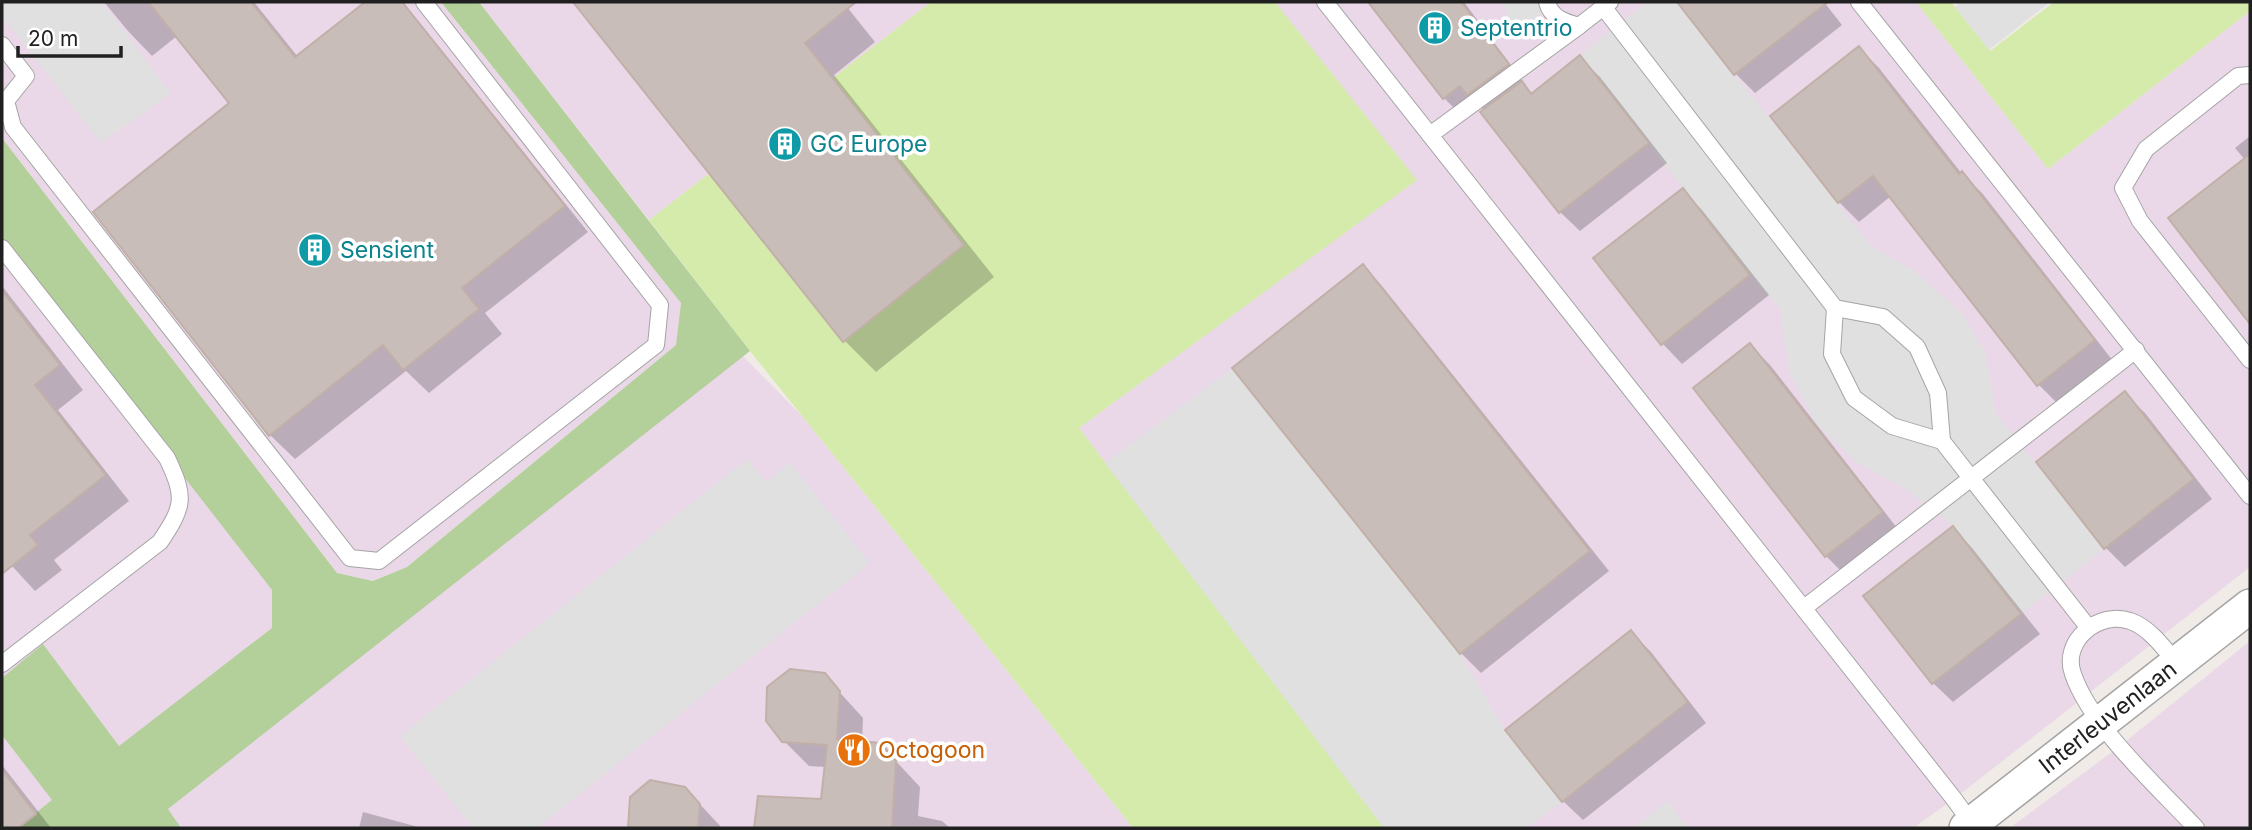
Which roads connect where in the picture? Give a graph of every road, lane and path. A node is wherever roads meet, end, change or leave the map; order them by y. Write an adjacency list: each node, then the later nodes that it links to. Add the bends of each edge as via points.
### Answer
1 (424, 2): 7 (lane, via 660,305 656,345 379,561 350,558 13,128 6,101 26,76)
2 (1325, 2): 9 (lane)
3 (1547, 2): 6 (lane, via 1558,19)
4 (1859, 2): 12 (lane)
5 (1607, 5): 6 (lane); 11 (lane)
6 (1579, 26): 9 (lane)
7 (2, 45)
8 (2250, 75): 13 (lane, via 2238,76 2146,149 2123,188 2140,221)
9 (1430, 135): 18 (lane)
10 (2, 248): 20 (lane, via 167,458 181,488 176,518 160,542)
11 (1835, 308): 14 (lane, via 1883,317 1917,347 1938,393); 14 (lane, via 1832,354 1854,398 1892,426)
12 (2136, 350): 15 (lane); 16 (lane)
13 (2250, 360)
14 (1942, 441): 15 (lane)
15 (1971, 478): 18 (lane); 19 (lane)
16 (2250, 496)
17 (2250, 606): 21 (street, Interleuvenlaan)
18 (1804, 608): 23 (lane, via 1954,799)
19 (2088, 628): 21 (lane, via 2109,618 2132,621 2157,640); 22 (lane, via 2073,646 2071,671 2083,698)
20 (2, 664)
21 (2177, 664): 22 (street, Interleuvenlaan)
22 (2102, 723): 23 (street, Interleuvenlaan); 24 (lane)
23 (1969, 826)
24 (2196, 828)

